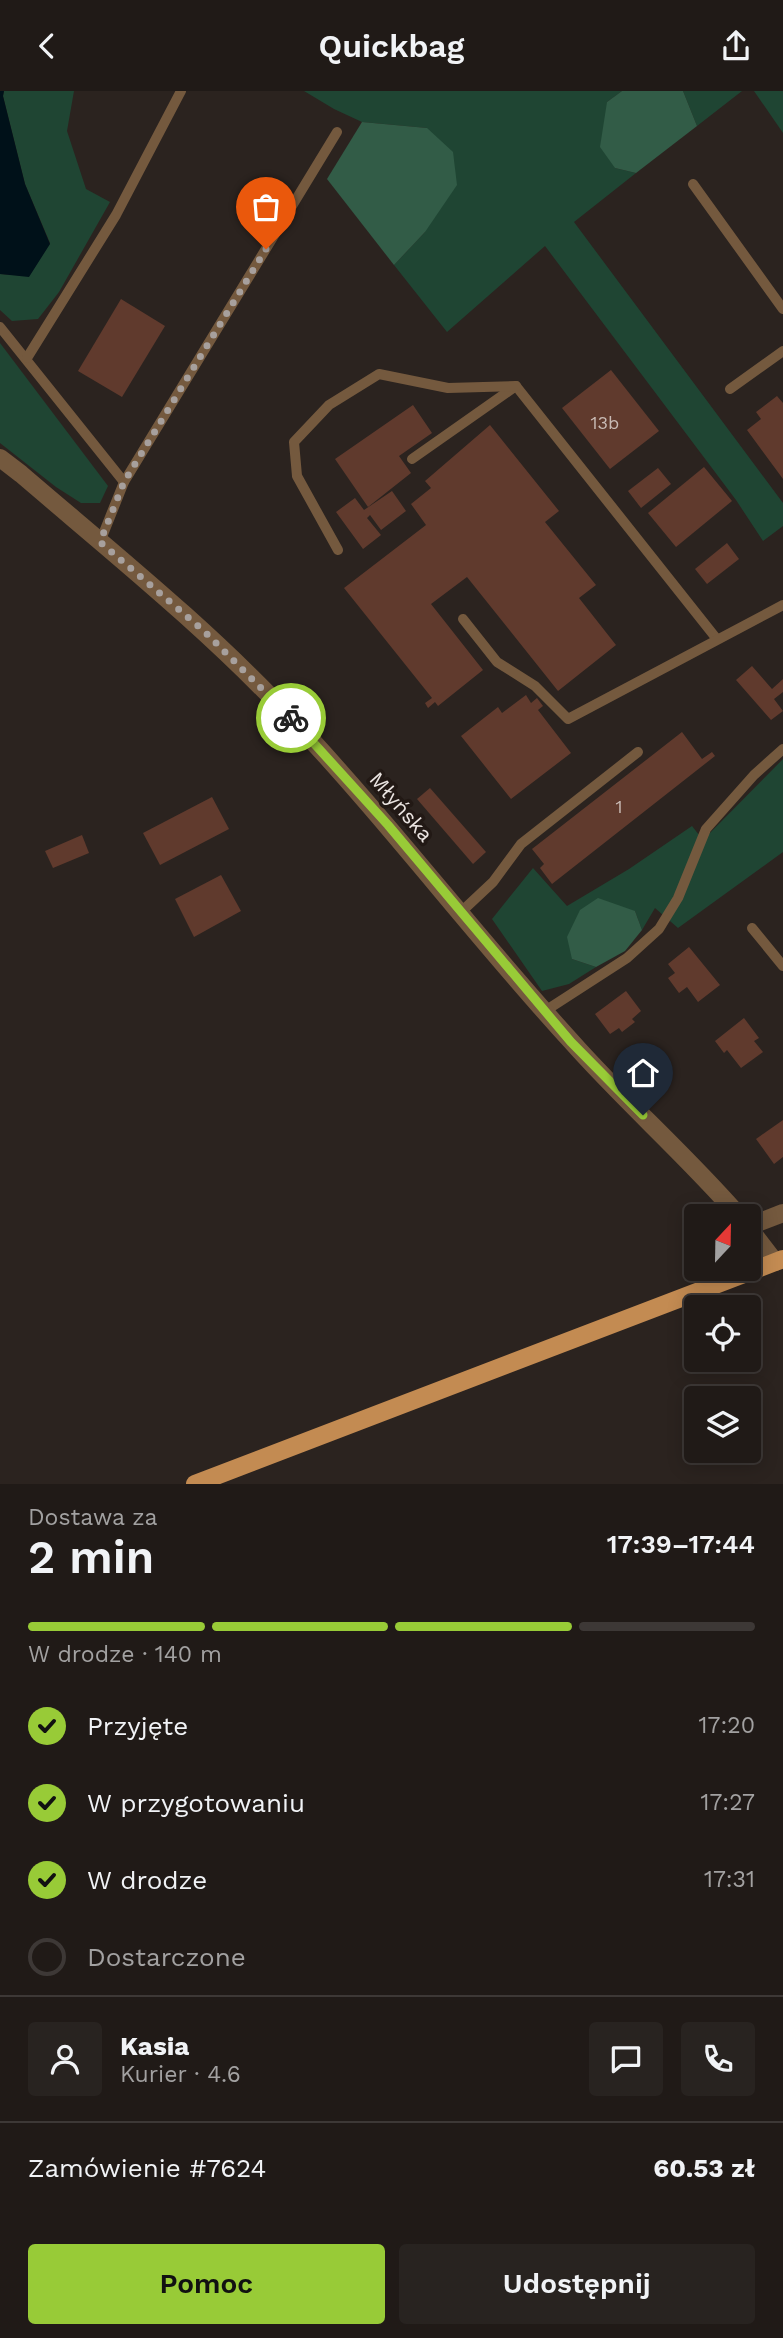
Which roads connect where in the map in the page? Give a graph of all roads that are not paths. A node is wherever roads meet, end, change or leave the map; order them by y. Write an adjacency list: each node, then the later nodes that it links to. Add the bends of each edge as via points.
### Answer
1 (181, 91): 7 (lane, via 116,215)
2 (337, 132): 12 (lane)
3 (693, 184): 4 (lane)
4 (783, 309)
5 (0, 327): 7 (lane)
6 (783, 351): 9 (lane)
7 (27, 358): 12 (lane)
8 (516, 386): 11 (lane); 14 (lane, via 448,388 379,374 329,405 293,442 297,476); 17 (lane)
9 (730, 389)
10 (0, 458): 13 (street, Młyńska)
11 (412, 459)
12 (124, 482): 13 (lane)
13 (100, 542): 20 (street, Młyńska, via 204,631 290,717)
14 (338, 549)
15 (783, 605): 17 (lane)
16 (463, 619): 17 (lane, via 497,661 535,686 568,719)
17 (716, 638)
18 (783, 749): 23 (lane, via 706,829 678,898 659,929 627,958)
19 (638, 752): 20 (lane, via 522,844 493,882)
20 (461, 912): 23 (street, Młyńska)
21 (752, 928): 22 (lane)
22 (783, 966)
23 (545, 1011): 24 (street, Młyńska)
24 (728, 1204)
25 (783, 1213): 26 (street)
26 (761, 1222)
27 (761, 1241): 28 (street)
28 (779, 1261): 29 (main road)
29 (195, 1484)

